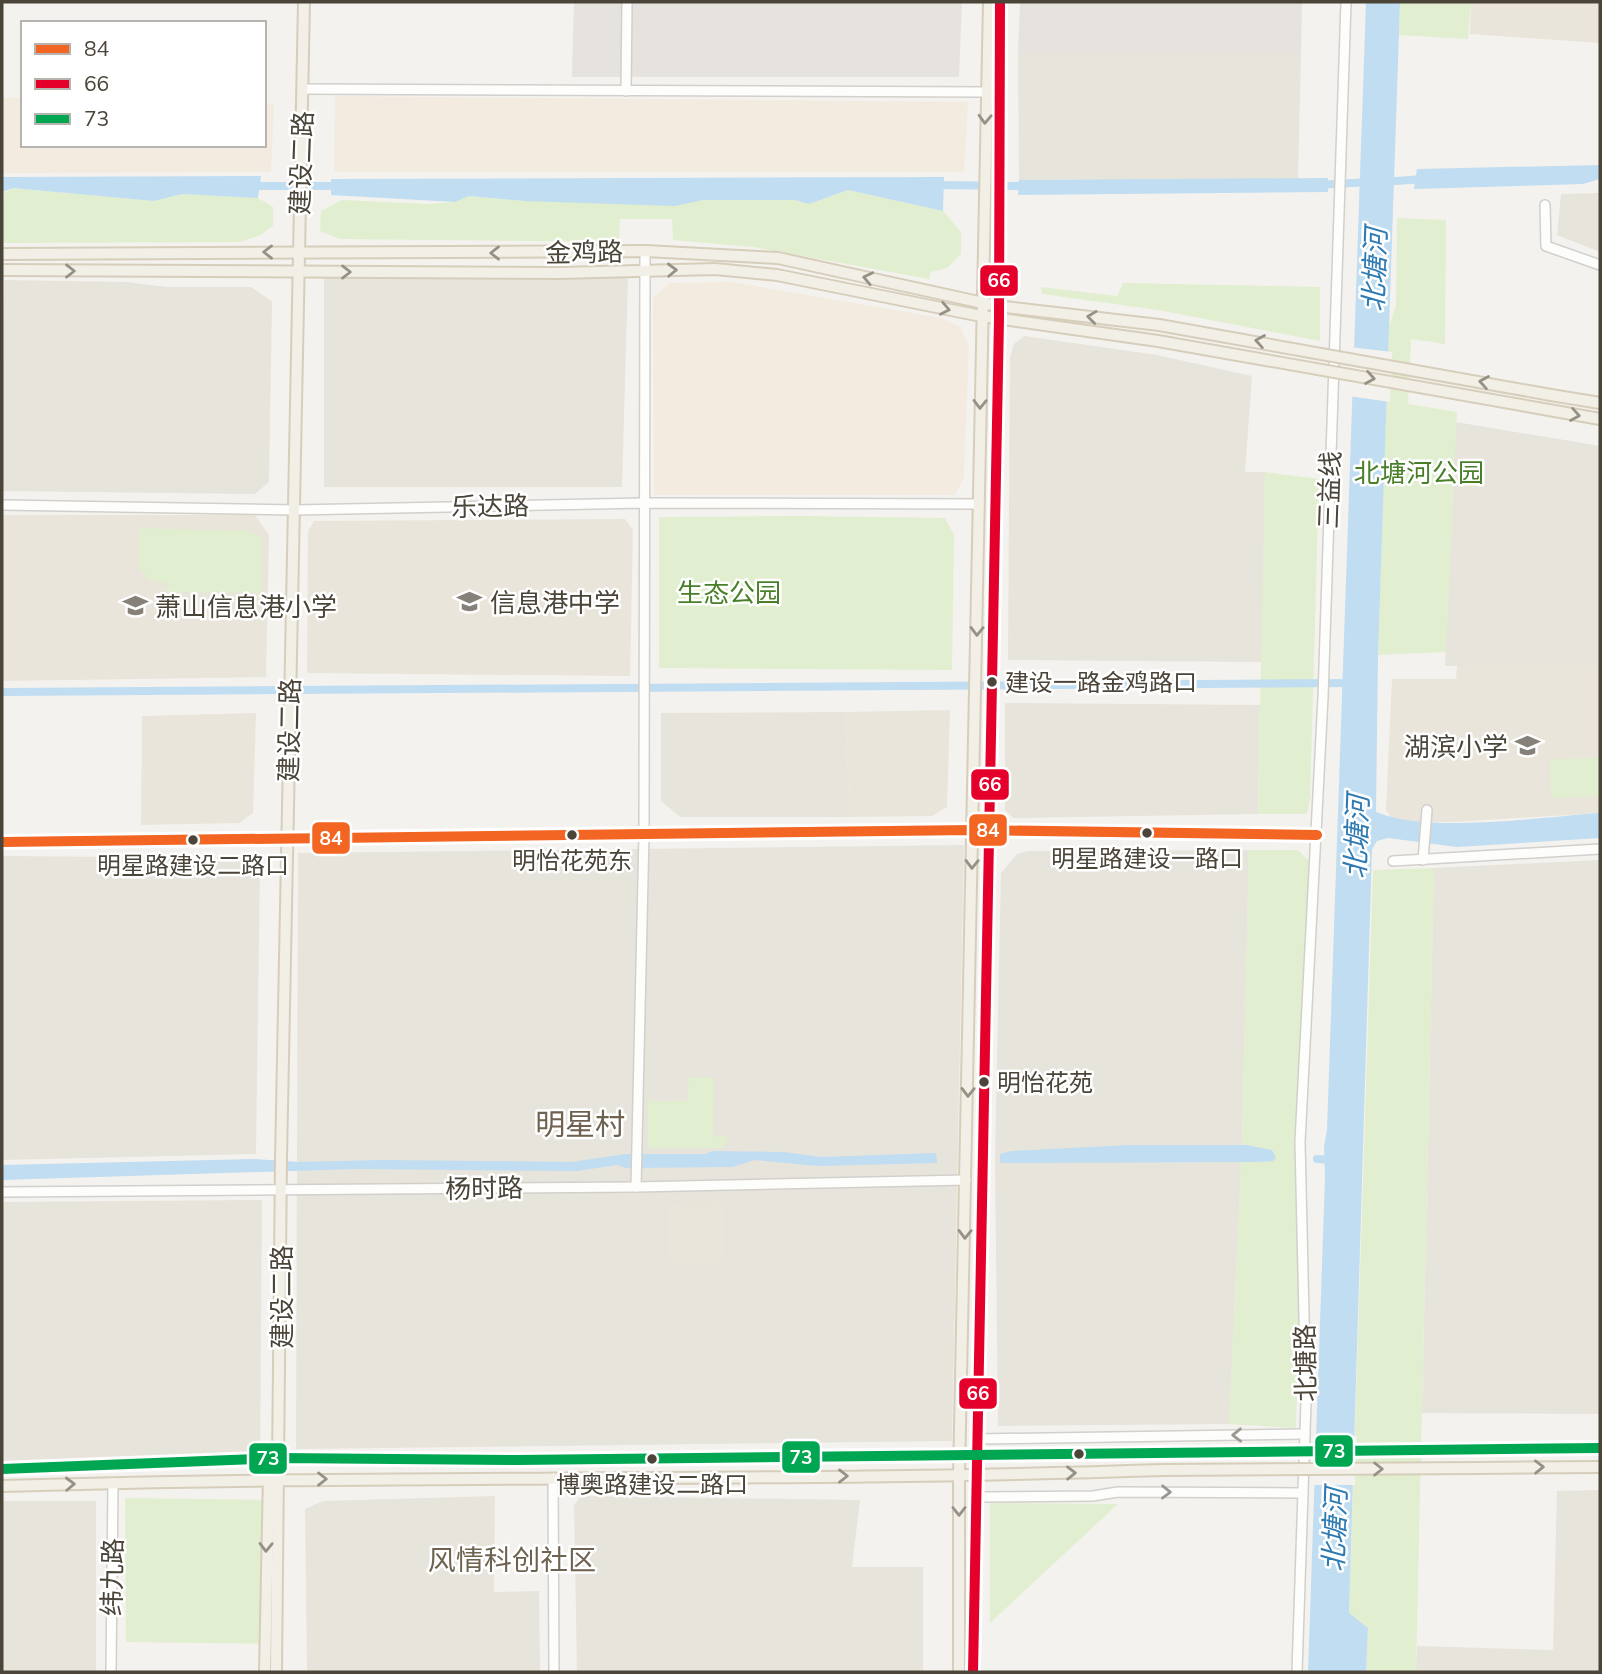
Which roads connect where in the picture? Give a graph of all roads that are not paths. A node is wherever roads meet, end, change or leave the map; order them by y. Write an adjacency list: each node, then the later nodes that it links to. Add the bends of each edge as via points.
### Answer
1 (304, 2): 6 (main road, 建设二路)
2 (627, 2): 7 (street)
3 (989, 2): 8 (main road)
4 (1000, 2): 18 (main road)
5 (1346, 2): 31 (street, 三益线)
6 (303, 89): 7 (street); 11 (main road, 建设二路)
7 (626, 90): 8 (street)
8 (986, 92): 17 (main road, one-way to 17)
9 (1545, 205): 13 (street, via 1546,246)
10 (645, 251): 11 (main road, 金鸡路, one-way to 11); 15 (street); 17 (main road, 金鸡路, one-way to 10, via 778,258)
11 (298, 252): 12 (main road, 金鸡路, one-way to 12); 16 (main road, 建设二路)
12 (2, 254)
13 (1600, 265)
14 (2, 270): 16 (main road, 金鸡路, one-way to 16)
15 (644, 271): 16 (main road, 金鸡路, one-way to 15); 19 (main road, 金鸡路, one-way to 19, via 715,269 777,275); 23 (street)
16 (298, 272): 26 (main road, 建设二路)
17 (981, 302): 18 (main road, 金鸡路); 19 (main road)
18 (997, 306): 20 (main road); 21 (main road, 金鸡路, one-way to 18, bridge, via 1159,325)
19 (981, 316): 20 (main road, 金鸡路); 24 (main road, one-way to 24)
20 (999, 319): 22 (main road, 金鸡路, one-way to 22, bridge, via 1158,341); 29 (main road)
21 (1600, 403)
22 (1600, 419)
23 (644, 503): 24 (street, 乐达路); 26 (street, 乐达路); 30 (street)
24 (979, 504): 28 (main road, one-way to 28)
25 (2, 505): 26 (street, 乐达路)
26 (295, 510): 32 (main road, 建设二路)
27 (1427, 813): 35 (street)
28 (973, 830): 29 (main road); 30 (main road); 38 (main road, one-way to 38)
29 (989, 831): 31 (main road); 43 (main road)
30 (644, 834): 32 (main road); 39 (street)
31 (1317, 835): 37 (street, 三益线)
32 (288, 838): 33 (main road); 40 (main road, 建设二路)
33 (2, 842)
34 (1600, 849): 35 (street)
35 (1424, 855): 36 (street)
36 (1393, 861)
37 (1308, 978): 42 (street, 北塘路, via 1299,1181)
38 (966, 1180): 39 (street, 杨时路); 45 (main road, one-way to 45)
39 (636, 1187): 40 (street, 杨时路)
40 (281, 1190): 41 (street, 杨时路); 47 (main road, 建设二路)
41 (2, 1192)
42 (1305, 1434): 43 (street, one-way to 43); 57 (street, 北塘路)
43 (977, 1439): 46 (main road)
44 (1600, 1448): 46 (main road, bridge)
45 (960, 1455): 46 (main road); 47 (main road); 51 (main road)
46 (976, 1455): 50 (main road)
47 (279, 1458): 49 (main road); 53 (main road, 建设二路); 54 (main road, 建设二路)
48 (1600, 1467): 50 (main road, one-way to 48, bridge)
49 (2, 1469)
50 (976, 1474): 51 (main road); 58 (main road)
51 (959, 1475): 52 (main road, one-way to 51); 63 (main road, one-way to 63)
52 (553, 1478): 54 (main road, one-way to 52); 62 (street)
53 (267, 1479): 54 (main road); 55 (main road); 60 (main road, 建设二路, one-way to 60)
54 (279, 1479): 61 (main road, 建设二路)
55 (113, 1483): 56 (main road, one-way to 55); 59 (street, 纬九路)
56 (2, 1486)
57 (1303, 1493): 58 (street, one-way to 57); 65 (street, 北塘路)
58 (976, 1497): 64 (main road)
59 (111, 1672)
60 (265, 1672)
61 (276, 1672)
62 (554, 1672)
63 (959, 1672)
64 (973, 1672)
65 (1297, 1672)

